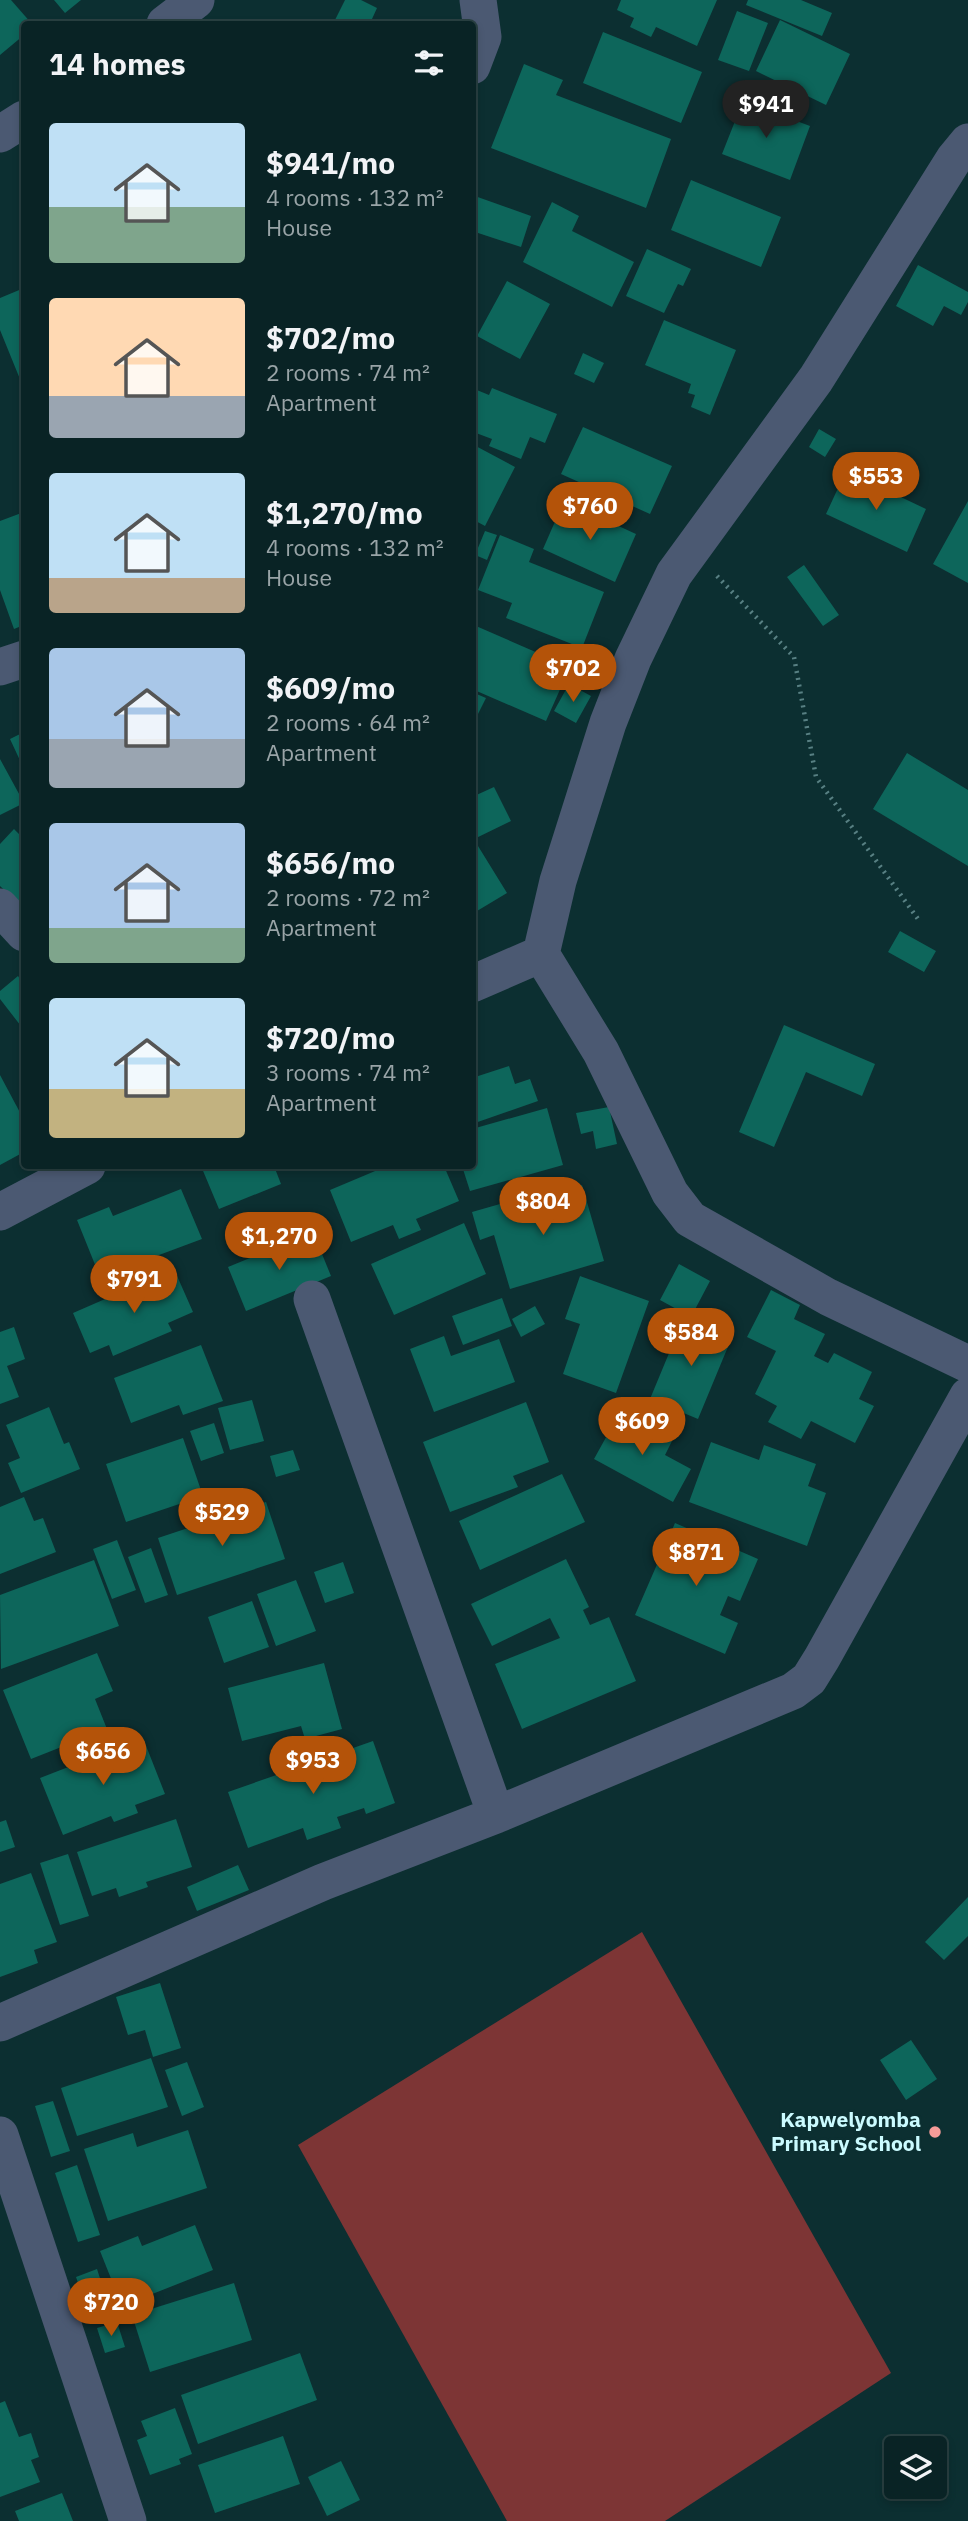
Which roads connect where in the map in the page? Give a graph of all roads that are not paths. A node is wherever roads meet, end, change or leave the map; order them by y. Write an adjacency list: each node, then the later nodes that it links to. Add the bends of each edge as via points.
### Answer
1 (197, 0): 3 (street)
2 (478, 0): 4 (street, via 483,37)
3 (169, 21)
4 (476, 55)
5 (21, 122): 6 (street)
6 (0, 134)
7 (968, 142): 12 (street, via 816,379 674,573 608,723 558,881)
8 (21, 660): 9 (street)
9 (0, 667)
10 (0, 907): 11 (street)
11 (21, 930)
12 (541, 954): 13 (street); 17 (street, via 601,1052 670,1193 690,1219 828,1297)
13 (476, 982)
14 (81, 1169): 15 (street)
15 (0, 1212)
16 (312, 1299): 19 (street)
17 (968, 1364)
18 (968, 1396): 19 (street, via 809,1679 793,1691)
19 (496, 1815): 20 (street, via 323,1882)
20 (0, 2023)
21 (0, 2135): 22 (street)
22 (128, 2521)

